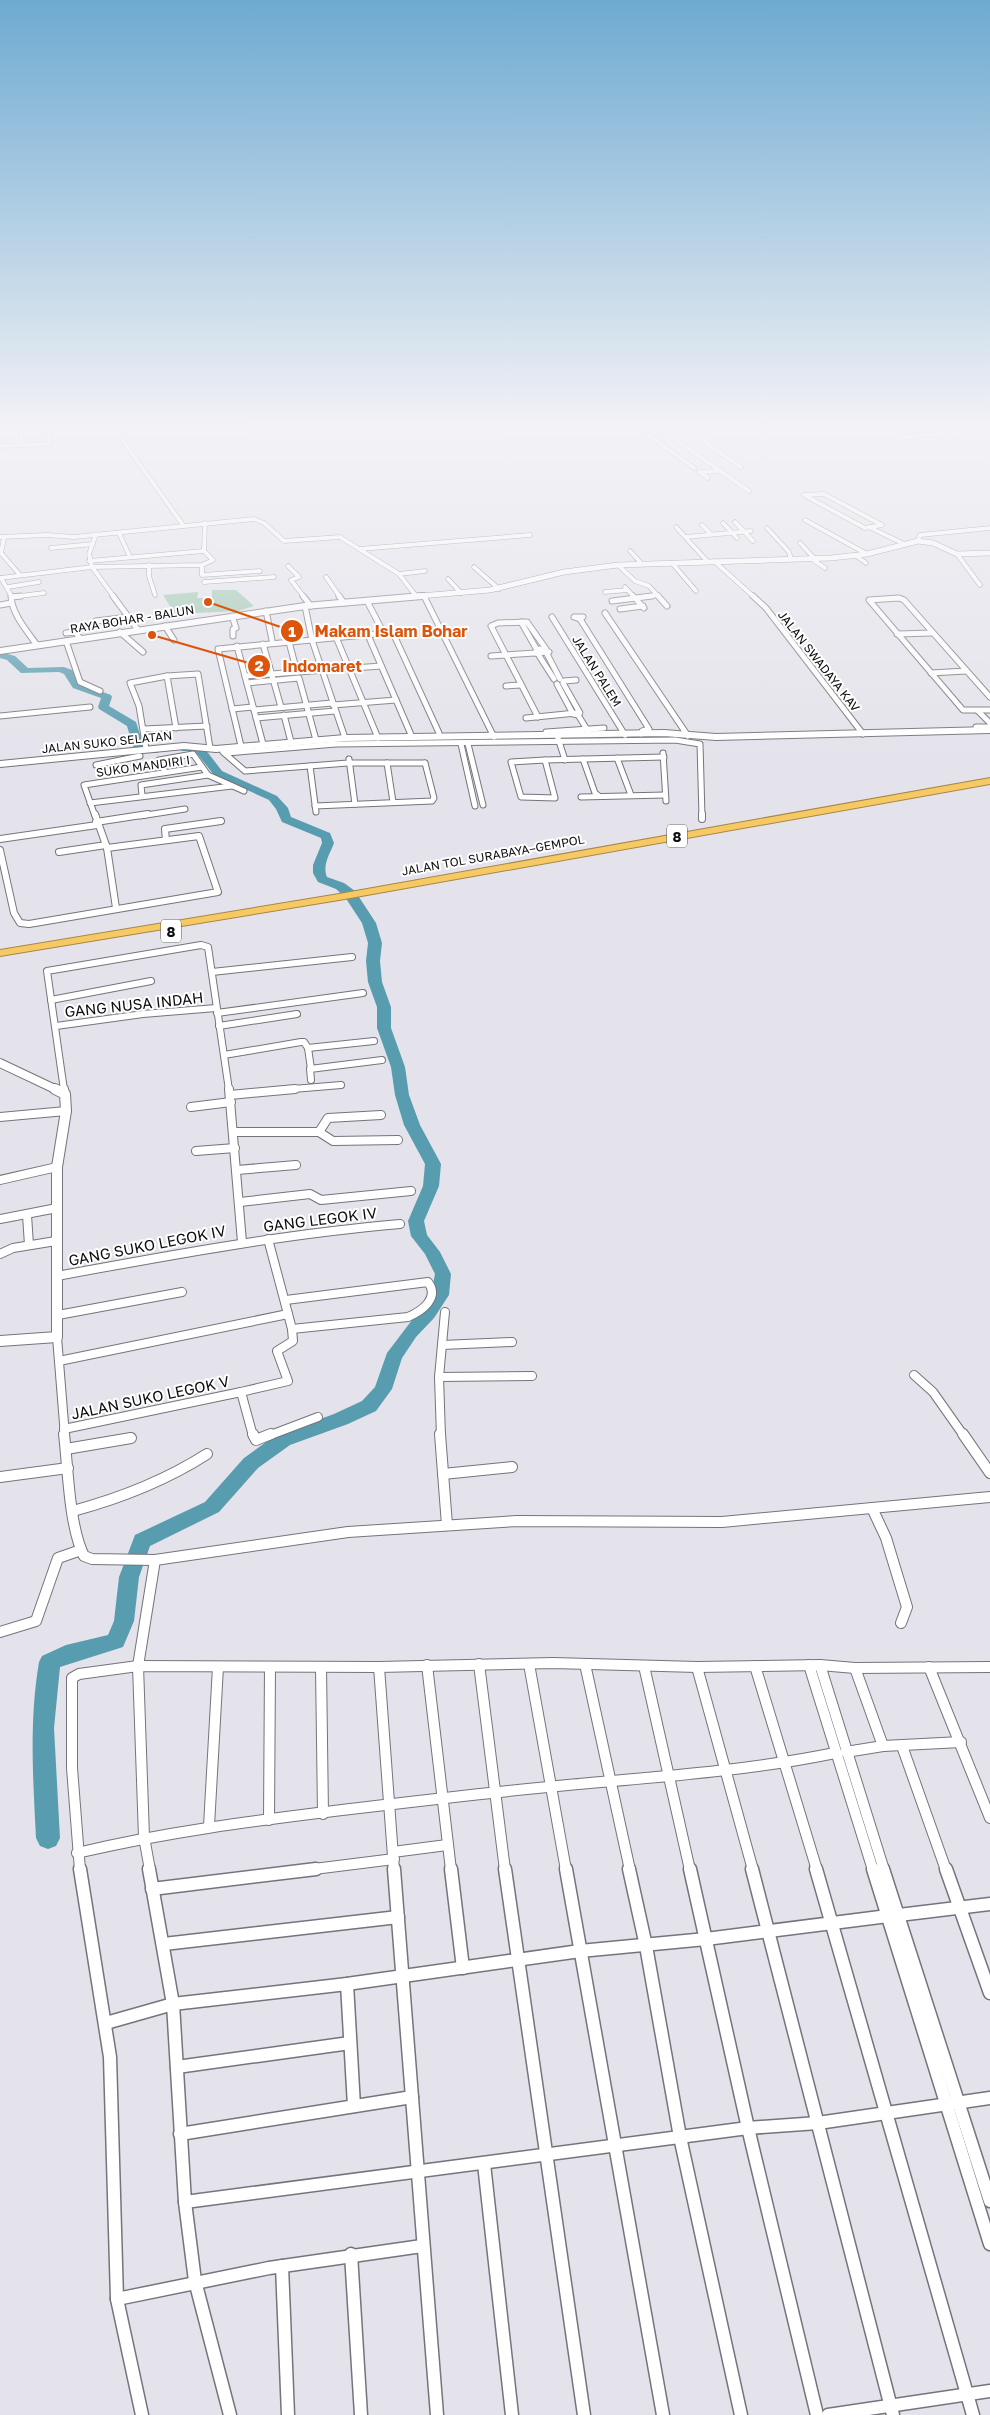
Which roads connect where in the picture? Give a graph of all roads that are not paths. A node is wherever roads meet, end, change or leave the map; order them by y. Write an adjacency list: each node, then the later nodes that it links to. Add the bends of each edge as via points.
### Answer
1 (56, 536): 14 (street)
2 (95, 536): 19 (street)
3 (120, 536): 30 (street)
4 (205, 536): 25 (street)
5 (278, 536): 22 (street, via 284,541 338,536)
6 (521, 536): 22 (street)
7 (697, 536): 13 (street)
8 (747, 536): 16 (street)
9 (774, 536): 32 (street)
10 (834, 536): 27 (street)
11 (887, 536): 20 (street)
12 (919, 536): 15 (street)
13 (686, 537): 34 (street, JALAN SWADAYA KAV)
14 (2, 538): 18 (street)
15 (918, 540): 20 (street, RAYA BOHAR - BALUN); 28 (street)
16 (752, 541)
17 (800, 543): 31 (street)
18 (1, 544): 23 (street)
19 (92, 544): 21 (street); 33 (street)
20 (904, 544): 27 (street, RAYA BOHAR - BALUN)
21 (51, 548)
22 (359, 548): 47 (street)
23 (1, 550): 48 (street)
24 (630, 551): 36 (street)
25 (204, 552): 30 (street); 40 (street, via 213,560)
26 (990, 553): 28 (street)
27 (867, 554): 29 (street, RAYA BOHAR - BALUN)
28 (957, 554): 55 (street)
29 (856, 555): 31 (street, RAYA BOHAR - BALUN); 35 (street)
30 (130, 557): 33 (street)
31 (813, 558): 32 (street, RAYA BOHAR - BALUN); 44 (street)
32 (791, 559): 34 (street, RAYA BOHAR - BALUN)
33 (90, 560): 42 (street)
34 (711, 561): 37 (street, RAYA BOHAR - BALUN); 155 (street, JALAN SWADAYA KAV, via 766,608)
35 (866, 562)
36 (641, 563): 37 (street, RAYA BOHAR - BALUN); 38 (street, RAYA BOHAR - BALUN)
37 (672, 563): 58 (street)
38 (618, 564): 57 (street, RAYA BOHAR - BALUN, via 564,572); 65 (street)
39 (149, 565): 40 (street); 42 (street); 61 (street)
40 (202, 565): 49 (street)
41 (288, 566): 73 (street, via 299,577 291,580)
42 (92, 567): 48 (street); 79 (street)
43 (474, 567): 57 (street)
44 (824, 568)
45 (425, 570): 47 (street)
46 (260, 571): 49 (street)
47 (399, 574): 63 (street)
48 (20, 575): 52 (street)
49 (202, 576): 50 (street, via 205,583)
50 (274, 577)
51 (326, 577): 71 (street)
52 (1, 578): 56 (street)
53 (448, 579): 62 (street)
54 (39, 582): 56 (street)
55 (980, 585)
56 (8, 587): 66 (street)
57 (499, 589): 62 (street, RAYA BOHAR - BALUN)
58 (696, 591)
59 (605, 592): 67 (street, via 626,589)
60 (44, 593): 66 (street)
61 (154, 595)
62 (461, 595): 64 (street, RAYA BOHAR - BALUN)
63 (416, 596): 64 (street, RAYA BOHAR - BALUN); 68 (street, RAYA BOHAR - BALUN)
64 (424, 596): 159 (street)
65 (658, 596): 67 (street); 74 (street)
66 (12, 597): 70 (street)
67 (635, 598): 69 (street); 75 (street, via 644,607)
68 (367, 601): 71 (street, RAYA BOHAR - BALUN); 85 (street)
69 (612, 601)
70 (11, 603): 72 (street); 103 (street)
71 (344, 603): 73 (street, RAYA BOHAR - BALUN)
72 (0, 605)
73 (308, 606): 76 (street, RAYA BOHAR - BALUN); 97 (street)
74 (667, 606)
75 (620, 609)
76 (266, 611): 78 (street, RAYA BOHAR - BALUN); 99 (street)
77 (605, 613): 157 (street)
78 (232, 616): 84 (street, RAYA BOHAR - BALUN); 94 (street, via 236,628)
79 (129, 617): 82 (street); 86 (street)
80 (552, 618): 156 (street, JALAN PALEM)
81 (580, 619): 149 (street)
82 (96, 621)
83 (521, 622): 106 (street, via 530,624); 108 (street); 109 (street, via 491,626)
84 (165, 626): 86 (street, RAYA BOHAR - BALUN); 98 (street)
85 (381, 628)
86 (138, 630): 88 (street, RAYA BOHAR - BALUN)
87 (407, 631): 90 (street)
88 (120, 632): 95 (street, RAYA BOHAR - BALUN); 107 (street)
89 (66, 633): 95 (street, via 75,632)
90 (393, 633): 93 (street); 162 (street)
91 (932, 633): 92 (street); 92 (street, via 901,598 869,600); 113 (street)
92 (897, 634): 115 (street)
93 (368, 635): 96 (street); 111 (street)
94 (233, 636)
95 (80, 638): 100 (street, RAYA BOHAR - BALUN)
96 (336, 638): 97 (street); 112 (street)
97 (312, 639): 101 (street); 114 (street)
98 (174, 640)
99 (272, 640)
100 (66, 641): 103 (street, RAYA BOHAR - BALUN); 125 (street, via 80,682)
101 (289, 642): 102 (street); 116 (street)
102 (263, 644): 104 (street); 119 (street)
103 (37, 645): 105 (street, RAYA BOHAR - BALUN)
104 (237, 646): 118 (street); 134 (street, via 218,650)
105 (1, 651)
106 (546, 651): 108 (street); 121 (street)
107 (143, 652)
108 (537, 652): 109 (street); 121 (street)
109 (505, 655): 110 (street); 123 (street)
110 (491, 656)
111 (381, 666): 112 (street); 127 (street)
112 (349, 669): 114 (street); 128 (street)
113 (966, 671): 115 (street); 126 (street)
114 (323, 673): 116 (street); 130 (street)
115 (931, 673): 135 (street, via 963,710)
116 (298, 675): 119 (street); 129 (street)
117 (166, 676): 144 (street, via 198,674); 147 (street); 150 (street, via 130,683)
118 (245, 676): 119 (street); 122 (street)
119 (273, 677): 122 (street); 132 (street)
120 (576, 680): 121 (street)
121 (560, 681): 138 (street)
122 (247, 682): 133 (street)
123 (521, 685): 124 (street); 141 (street)
124 (506, 686)
125 (100, 691)
126 (990, 697)
127 (396, 700): 128 (street); 158 (street)
128 (364, 703): 130 (street); 161 (street)
129 (307, 705): 130 (street); 132 (street); 137 (street)
130 (333, 706): 137 (street); 160 (street)
131 (90, 707): 140 (street)
132 (281, 707): 133 (street)
133 (254, 709): 134 (street); 142 (street)
134 (232, 710): 169 (street)
135 (978, 711): 136 (street); 146 (street)
136 (989, 712)
137 (309, 713): 139 (street); 164 (street)
138 (577, 714): 141 (street); 151 (street)
139 (284, 715): 142 (street); 165 (street)
140 (0, 716)
141 (538, 717): 143 (street)
142 (256, 718): 166 (street)
143 (526, 718)
144 (207, 726): 147 (street); 170 (street)
145 (976, 727): 146 (street)
146 (990, 727): 155 (street, JALAN SUKO SELATAN)
147 (176, 728): 150 (street)
148 (604, 728): 151 (street)
149 (649, 729): 153 (street); 154 (street)
150 (144, 730): 171 (street)
151 (588, 732): 152 (street); 156 (street, JALAN SUKO SELATAN); 163 (street, JALAN SUKO SELATAN)
152 (536, 733)
153 (641, 734): 154 (street, JALAN SUKO SELATAN); 156 (street, JALAN SUKO SELATAN)
154 (664, 734): 157 (street, JALAN SUKO SELATAN)
155 (863, 734): 157 (street, JALAN SUKO SELATAN)
156 (625, 735)
157 (688, 736)
158 (412, 737): 161 (street, JALAN SUKO SELATAN); 162 (street, JALAN SUKO SELATAN)
159 (494, 737): 162 (street, JALAN SUKO SELATAN); 163 (street, JALAN SUKO SELATAN)
160 (345, 738): 161 (street, JALAN SUKO SELATAN); 164 (street, JALAN SUKO SELATAN)
161 (378, 738)
162 (441, 738): 167 (street); 173 (street)
163 (559, 739): 168 (street); 178 (street); 208 (street, via 675,740 700,744)
164 (316, 740): 165 (street, JALAN SUKO SELATAN)
165 (291, 742): 166 (street, JALAN SUKO SELATAN)
166 (263, 744): 169 (street, JALAN SUKO SELATAN)
167 (461, 744): 168 (street); 200 (street)
168 (468, 744): 201 (street)
169 (241, 746): 170 (street, JALAN SUKO SELATAN)
170 (213, 748): 171 (street, JALAN SUKO SELATAN); 173 (street)
171 (144, 749): 172 (street, JALAN SUKO SELATAN)
172 (130, 750): 182 (street, JALAN SUKO SELATAN); 183 (street, via 140,757)
173 (227, 753): 188 (street)
174 (654, 757): 175 (street); 186 (street); 186 (street, via 663,754)
175 (618, 758): 176 (street); 197 (street)
176 (583, 759): 178 (street); 199 (street, via 595,793)
177 (545, 760): 177 (street, via 554,798 520,797 511,762); 178 (street)
178 (565, 760)
179 (349, 761): 180 (street); 181 (street, via 420,760); 184 (street); 188 (street); 204 (street)
180 (387, 763): 181 (street); 202 (street)
181 (425, 763): 202 (street, via 433,800)
182 (0, 764)
183 (96, 765)
184 (310, 766): 188 (street); 204 (street, via 316,809)
185 (202, 767): 189 (street, SUKO MANDIRI I); 189 (street, via 191,754 160,759); 190 (street)
186 (661, 767): 197 (street, via 665,798)
187 (129, 768): 191 (street)
188 (240, 769)
189 (165, 772): 191 (street, SUKO MANDIRI I)
190 (208, 775): 193 (street); 196 (street, via 141,785)
191 (133, 777): 203 (street, SUKO MANDIRI I, via 87,784 84,786)
192 (990, 781): 216 (highway, JALAN TOL SURABAYA–GEMPOL / 8)
193 (232, 786): 195 (street); 196 (street)
194 (990, 786): 216 (highway, JALAN TOL SURABAYA–GEMPOL / 8)
195 (244, 791)
196 (142, 795): 203 (street)
197 (631, 795): 199 (street)
198 (581, 796): 199 (street)
199 (600, 796)
200 (474, 798): 201 (street); 206 (street)
201 (481, 798): 205 (street)
202 (393, 802): 204 (street)
203 (90, 803): 210 (street)
204 (355, 804)
205 (483, 805)
206 (475, 806)
207 (185, 809): 210 (street)
208 (702, 819)
209 (220, 821): 212 (street, via 165,829)
210 (97, 823): 211 (street); 213 (street)
211 (0, 839)
212 (166, 840): 213 (street); 218 (street, via 199,836 218,892)
213 (106, 846): 215 (street); 218 (street)
214 (0, 850): 218 (street, via 17,922 29,924)
215 (59, 852)
216 (366, 895): 217 (highway, JALAN TOL SURABAYA–GEMPOL / 8)
217 (340, 899): 219 (highway, JALAN TOL SURABAYA–GEMPOL / 8); 221 (highway, JALAN TOL SURABAYA–GEMPOL / 8, via 112,942)
218 (116, 908)
219 (0, 953)
220 (352, 957): 222 (street)
221 (0, 958)
222 (212, 972): 225 (street, via 208,947 201,945 47,971); 226 (street)
223 (151, 981): 225 (street)
224 (363, 993): 226 (street, GANG NUSA INDAH)
225 (51, 1000): 228 (street)
226 (216, 1010): 228 (street, GANG NUSA INDAH, via 143,1014); 229 (street)
227 (296, 1014): 229 (street)
228 (56, 1026): 238 (street)
229 (219, 1026): 232 (street)
230 (374, 1041): 231 (street)
231 (308, 1048): 232 (street, via 301,1042); 235 (street)
232 (224, 1054): 239 (street)
233 (382, 1060): 235 (street)
234 (0, 1063): 238 (street)
235 (311, 1069): 236 (street)
236 (311, 1080)
237 (341, 1085): 239 (street)
238 (65, 1094): 241 (street)
239 (231, 1098): 240 (street); 244 (street)
240 (191, 1107)
241 (66, 1111): 243 (street); 250 (street)
242 (381, 1115): 245 (street, via 331,1117 326,1119)
243 (0, 1117)
244 (235, 1132): 245 (street); 247 (street)
245 (319, 1132): 246 (street, via 333,1141)
246 (398, 1140)
247 (235, 1148): 248 (street); 251 (street)
248 (196, 1151)
249 (296, 1165): 251 (street)
250 (57, 1167): 252 (street); 255 (street)
251 (236, 1170): 254 (street)
252 (0, 1180)
253 (410, 1191): 254 (street, via 321,1200 310,1194)
254 (240, 1202): 261 (street)
255 (57, 1208): 256 (street); 260 (street)
256 (27, 1215): 257 (street); 262 (street)
257 (0, 1219)
258 (400, 1224): 259 (street, GANG LEGOK IV)
259 (268, 1239): 261 (street, GANG LEGOK IV); 266 (street)
260 (56, 1241): 262 (street); 264 (street)
261 (242, 1242): 264 (street, GANG SUKO LEGOK IV)
262 (29, 1245): 263 (street)
263 (0, 1254)
264 (57, 1276): 269 (street)
265 (182, 1292): 269 (street)
266 (286, 1300): 268 (street); 270 (street, via 428,1282 432,1285 433,1292 423,1310 408,1317)
267 (445, 1312): 274 (street)
268 (288, 1314): 270 (street); 275 (street)
269 (58, 1315): 271 (street)
270 (292, 1329): 279 (street, JALAN SUKO LEGOK V, via 293,1341 277,1352 288,1381)
271 (57, 1337): 272 (street); 275 (street)
272 (0, 1341)
273 (512, 1342): 274 (street)
274 (442, 1345): 278 (street)
275 (59, 1361): 281 (street)
276 (914, 1375): 287 (street, via 933,1392)
277 (532, 1376): 278 (street)
278 (439, 1377): 288 (street)
279 (241, 1392): 280 (street, JALAN SUKO LEGOK V, via 256,1440); 281 (street, JALAN SUKO LEGOK V)
280 (318, 1417)
281 (64, 1429): 283 (street)
282 (131, 1438): 283 (street)
283 (66, 1449): 286 (street)
284 (207, 1454): 292 (street, via 136,1494)
285 (512, 1467): 288 (street)
286 (68, 1468): 289 (street); 292 (street)
287 (990, 1473)
288 (443, 1474): 293 (street)
289 (0, 1476)
290 (990, 1497): 291 (street)
291 (872, 1508): 293 (street, via 722,1522 517,1520); 296 (street, via 886,1538 907,1607)
292 (73, 1512): 294 (street)
293 (447, 1525): 295 (street, via 348,1532)
294 (81, 1550): 295 (street, via 84,1556 92,1558); 297 (street, via 58,1558 36,1621)
295 (155, 1560): 303 (street)
296 (901, 1623)
297 (0, 1632)
298 (479, 1664): 299 (street); 301 (street); 323 (street)
299 (529, 1664): 300 (street); 322 (street)
300 (586, 1664): 305 (street); 321 (street)
301 (427, 1665): 304 (street); 324 (street)
302 (814, 1665): 306 (street); 312 (street); 317 (street)
303 (138, 1666): 307 (street); 330 (street); 332 (street, via 79,1674 71,1681)
304 (378, 1666): 309 (street); 325 (street)
305 (644, 1666): 310 (street); 320 (street)
306 (755, 1666): 310 (street); 318 (street)
307 (218, 1667): 308 (street); 329 (street)
308 (270, 1667): 309 (street); 328 (street)
309 (321, 1667): 326 (street)
310 (697, 1667): 319 (street)
311 (929, 1667): 312 (street); 313 (street); 314 (street)
312 (855, 1668): 315 (street)
313 (990, 1668)
314 (961, 1742): 316 (street); 327 (street)
315 (883, 1746): 316 (street); 317 (street)
316 (902, 1746): 336 (street)
317 (841, 1752): 318 (street); 337 (street)
318 (786, 1763): 319 (street); 339 (street)
319 (727, 1770): 320 (street); 340 (street)
320 (668, 1776): 321 (street); 341 (street)
321 (611, 1780): 322 (street); 343 (street)
322 (552, 1786): 323 (street); 344 (street)
323 (494, 1792): 324 (street); 345 (street)
324 (444, 1798): 325 (street); 331 (street)
325 (389, 1805): 326 (street); 333 (street)
326 (323, 1814): 328 (street)
327 (990, 1818)
328 (269, 1820): 329 (street)
329 (209, 1826): 330 (street)
330 (144, 1836): 332 (street); 334 (street)
331 (447, 1845): 333 (street); 346 (street)
332 (77, 1853): 351 (street)
333 (393, 1856): 334 (street); 338 (street)
334 (152, 1889): 342 (street)
335 (990, 1904): 336 (street)
336 (960, 1908): 337 (street); 349 (street)
337 (894, 1916): 339 (street); 356 (street)
338 (398, 1917): 342 (street); 347 (street)
339 (830, 1922): 340 (street); 358 (street)
340 (768, 1931): 341 (street); 359 (street)
341 (706, 1939): 343 (street); 360 (street)
342 (164, 1944): 350 (street)
343 (646, 1946): 344 (street); 362 (street)
344 (580, 1951): 345 (street); 363 (street)
345 (519, 1960): 346 (street); 364 (street)
346 (463, 1968): 347 (street)
347 (402, 1975): 348 (street); 354 (street)
348 (346, 1984): 350 (street); 352 (street)
349 (990, 1993)
350 (173, 2004): 351 (street); 353 (street)
351 (106, 2023): 374 (street, via 110,2057)
352 (350, 2043): 353 (street); 357 (street)
353 (177, 2066): 361 (street)
354 (412, 2097): 357 (street); 366 (street)
355 (990, 2098): 356 (street)
356 (952, 2104): 358 (street); 367 (street); 369 (street)
357 (354, 2106): 361 (street)
358 (885, 2113): 359 (street); 376 (street)
359 (818, 2122): 360 (street); 377 (street)
360 (748, 2128): 362 (street); 387 (street)
361 (180, 2134): 368 (street)
362 (680, 2137): 363 (street); 386 (street)
363 (614, 2148): 364 (street); 385 (street)
364 (544, 2155): 365 (street); 384 (street)
365 (484, 2164): 366 (street); 383 (street)
366 (416, 2170): 368 (street); 370 (street)
367 (990, 2201)
368 (184, 2202): 373 (street)
369 (990, 2244)
370 (422, 2246): 371 (street); 382 (street)
371 (350, 2254): 372 (street); 381 (street)
372 (282, 2266): 373 (street); 380 (street)
373 (195, 2281): 374 (street); 379 (street)
374 (117, 2299): 378 (street)
375 (990, 2391): 376 (street)
376 (967, 2395): 377 (street); 389 (street)
377 (892, 2411): 388 (street)
378 (142, 2415)
379 (230, 2415)
380 (288, 2415)
381 (361, 2415)
382 (437, 2415)
383 (512, 2415)
384 (584, 2415)
385 (663, 2415)
386 (741, 2415)
387 (817, 2415)
388 (828, 2415)
389 (973, 2415)

